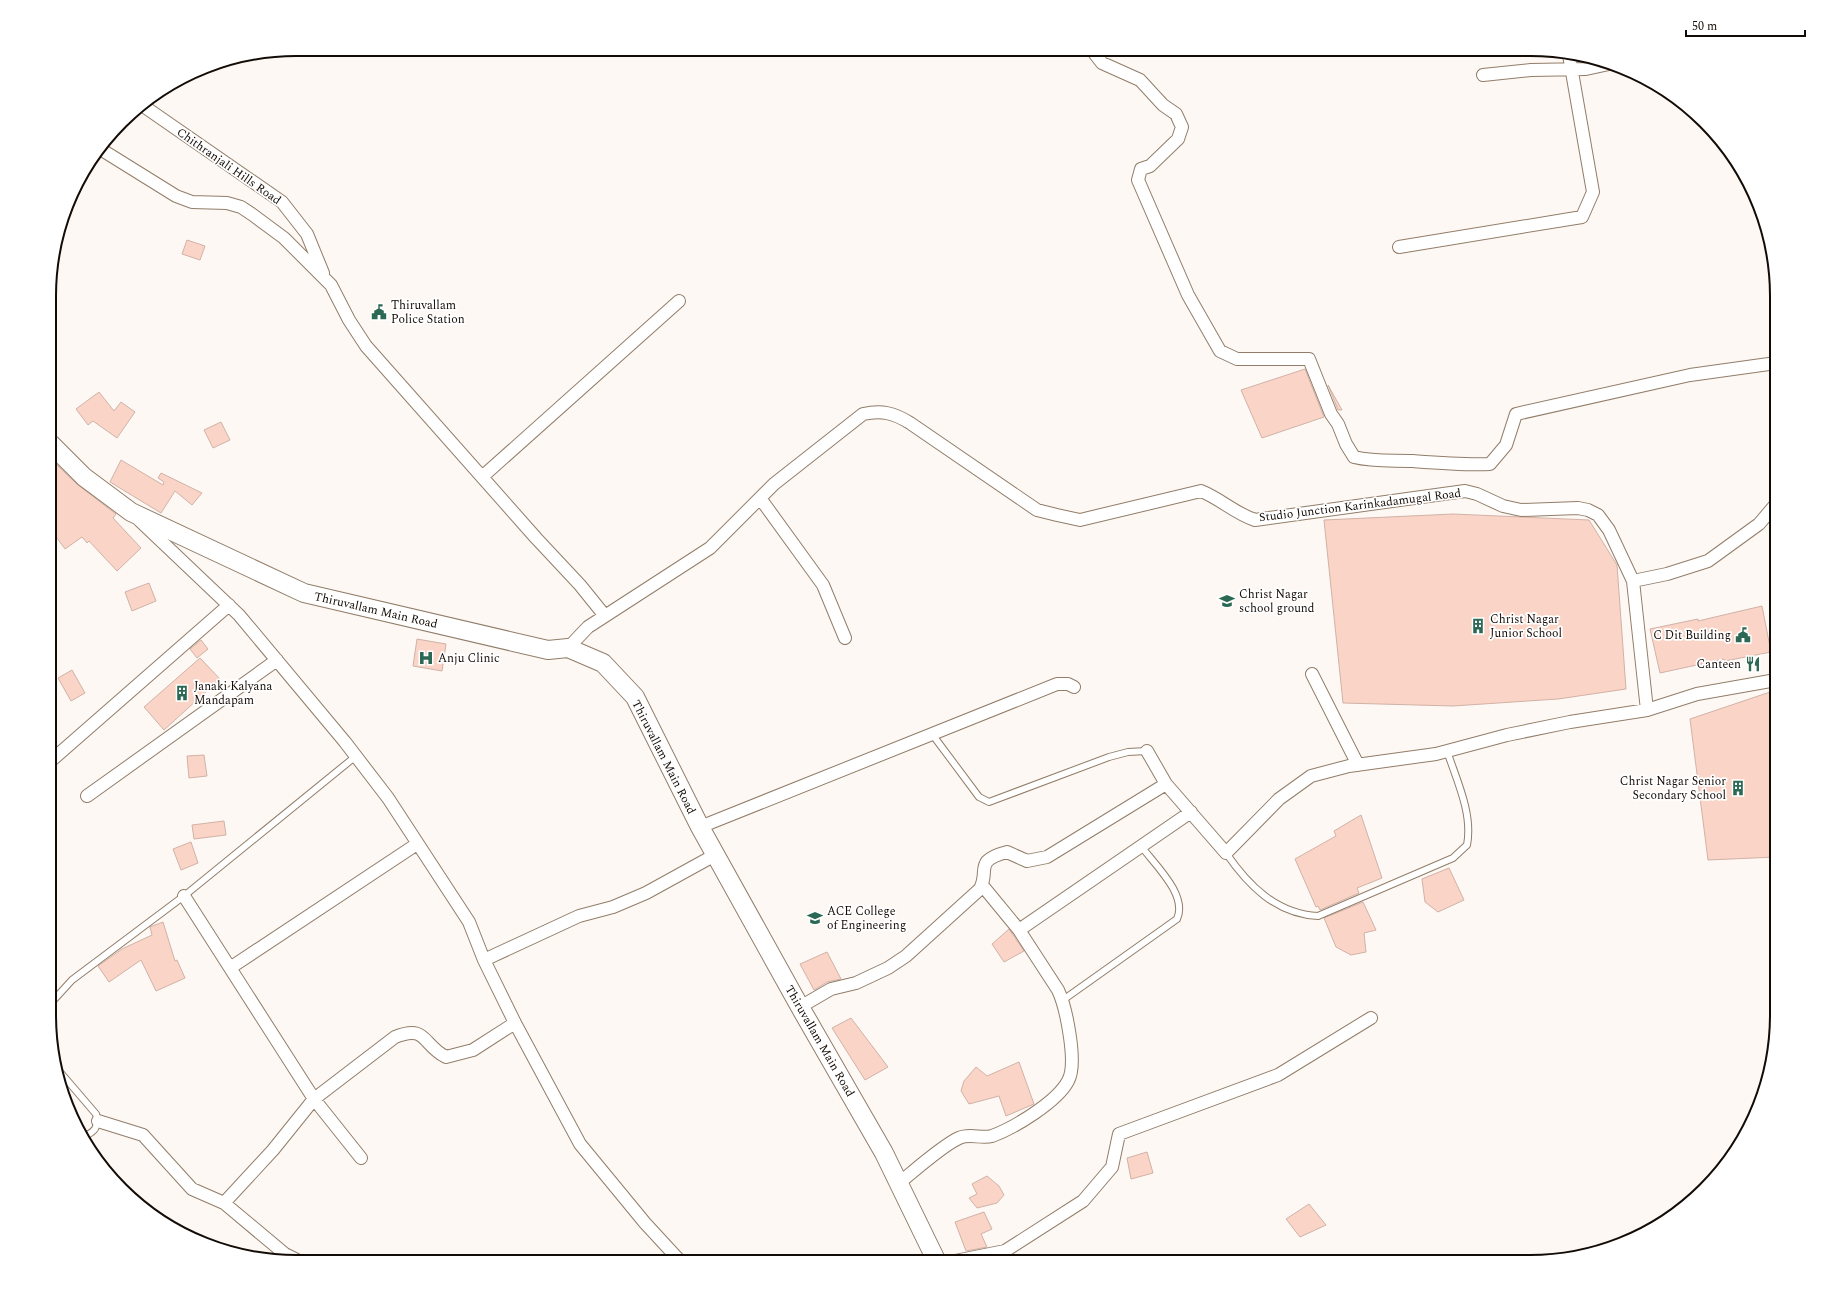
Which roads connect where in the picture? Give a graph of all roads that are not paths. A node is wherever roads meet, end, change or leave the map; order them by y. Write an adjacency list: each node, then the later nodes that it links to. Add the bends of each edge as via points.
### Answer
1 (1096, 56): 11 (street, via 1102,63 1140,80 1176,114 1182,127 1178,139 1150,166 1141,169 1138,180 1188,295 1220,351 1237,359 1309,359 1331,414 1354,457 1370,461 1490,464 1506,445 1516,414 1690,376)
2 (1570, 60): 4 (street)
3 (1599, 66): 4 (street)
4 (1572, 69): 5 (street); 8 (street, via 1593,192 1582,218)
5 (1483, 74)
6 (147, 108): 9 (street, Chithranjali Hills Road, via 282,202 307,234)
7 (105, 152): 9 (street, via 176,196 192,202 227,203 241,207 284,238)
8 (1400, 247)
9 (326, 279): 13 (street, via 366,346)
10 (679, 301): 13 (street)
11 (1770, 364)
12 (56, 449): 16 (main road, Thiruvallam Main Road, via 84,477)
13 (482, 477): 19 (street, via 580,584)
14 (760, 498): 17 (street, Studio Junction Karinkadamugal Road, via 774,484 863,414 877,411 894,414 1037,510 1057,515 1080,520 1201,491 1254,520 1465,492 1521,510 1578,508 1598,515 1609,530); 19 (street, Studio Junction Karinkadamugal Road, via 710,548); 20 (street, via 823,584)
15 (1770, 511): 17 (street, via 1759,524 1708,561 1667,574)
16 (131, 512): 18 (street); 21 (main road, Thiruvallam Main Road, via 304,593 548,650)
17 (1633, 580): 26 (street, Studio Junction Karinkadamugal Road)
18 (229, 605): 22 (street); 30 (street)
19 (605, 616): 21 (street, Studio Junction Karinkadamugal Road, via 588,627)
20 (845, 638)
21 (568, 648): 36 (main road, Thiruvallam Main Road, via 602,663 635,697)
22 (277, 660): 31 (street); 34 (street)
23 (1312, 674): 32 (street)
24 (1770, 681): 26 (street, via 1697,694)
25 (1074, 687): 27 (street, via 1057,684)
26 (1647, 710): 29 (street, via 1521,732)
27 (932, 734): 28 (lane, via 979,798 989,802 1109,757); 36 (street)
28 (1147, 751): 33 (street)
29 (1447, 751): 32 (street); 39 (lane, via 1469,826 1467,845 1453,858 1318,916 1286,909 1259,892 1243,877)
30 (56, 756)
31 (356, 756): 37 (street, via 388,798); 42 (lane)
32 (1358, 765): 39 (street, via 1311,776 1279,799)
33 (1166, 784): 35 (street); 41 (street, via 1048,858 1027,861 1007,852 988,860 984,866)
34 (87, 796)
35 (1191, 812): 38 (street); 39 (street)
36 (700, 827): 40 (main road, Thiruvallam Main Road)
37 (417, 844): 44 (street, via 469,922); 45 (street)
38 (1141, 846): 43 (street); 47 (lane, via 1176,893 1180,913 1177,919)
39 (1226, 853)
40 (715, 855): 44 (street, via 646,893 613,907 579,916); 48 (main road, Thiruvallam Main Road)
41 (982, 885): 43 (street); 48 (street, via 906,956 888,968 856,983 831,988)
42 (184, 896): 45 (street); 46 (lane, via 72,980)
43 (1019, 930): 47 (street, via 1050,975)
44 (484, 960): 50 (street)
45 (230, 968): 52 (street)
46 (56, 998)
47 (1063, 1000): 56 (street, via 1072,1063 1068,1082 1041,1108 991,1136 960,1138)
48 (800, 1007): 56 (main road, Thiruvallam Main Road, via 884,1153)
49 (1371, 1018): 61 (street, via 1278,1075 1119,1134 1112,1167 1083,1201 1005,1251)
50 (515, 1023): 52 (street, via 473,1050 446,1057 437,1053 423,1037 415,1032 407,1032 396,1037); 59 (street, via 580,1144)
51 (64, 1077): 53 (lane, via 96,1114)
52 (314, 1099): 55 (street); 57 (street, via 273,1150)
53 (98, 1121): 54 (lane, via 96,1129); 57 (street, via 143,1135 192,1189)
54 (88, 1135)
55 (361, 1158)
56 (898, 1183): 60 (main road, Thiruvallam Main Road)
57 (224, 1203): 58 (street)
58 (286, 1254)
59 (675, 1255)
60 (934, 1255)
61 (985, 1255)

